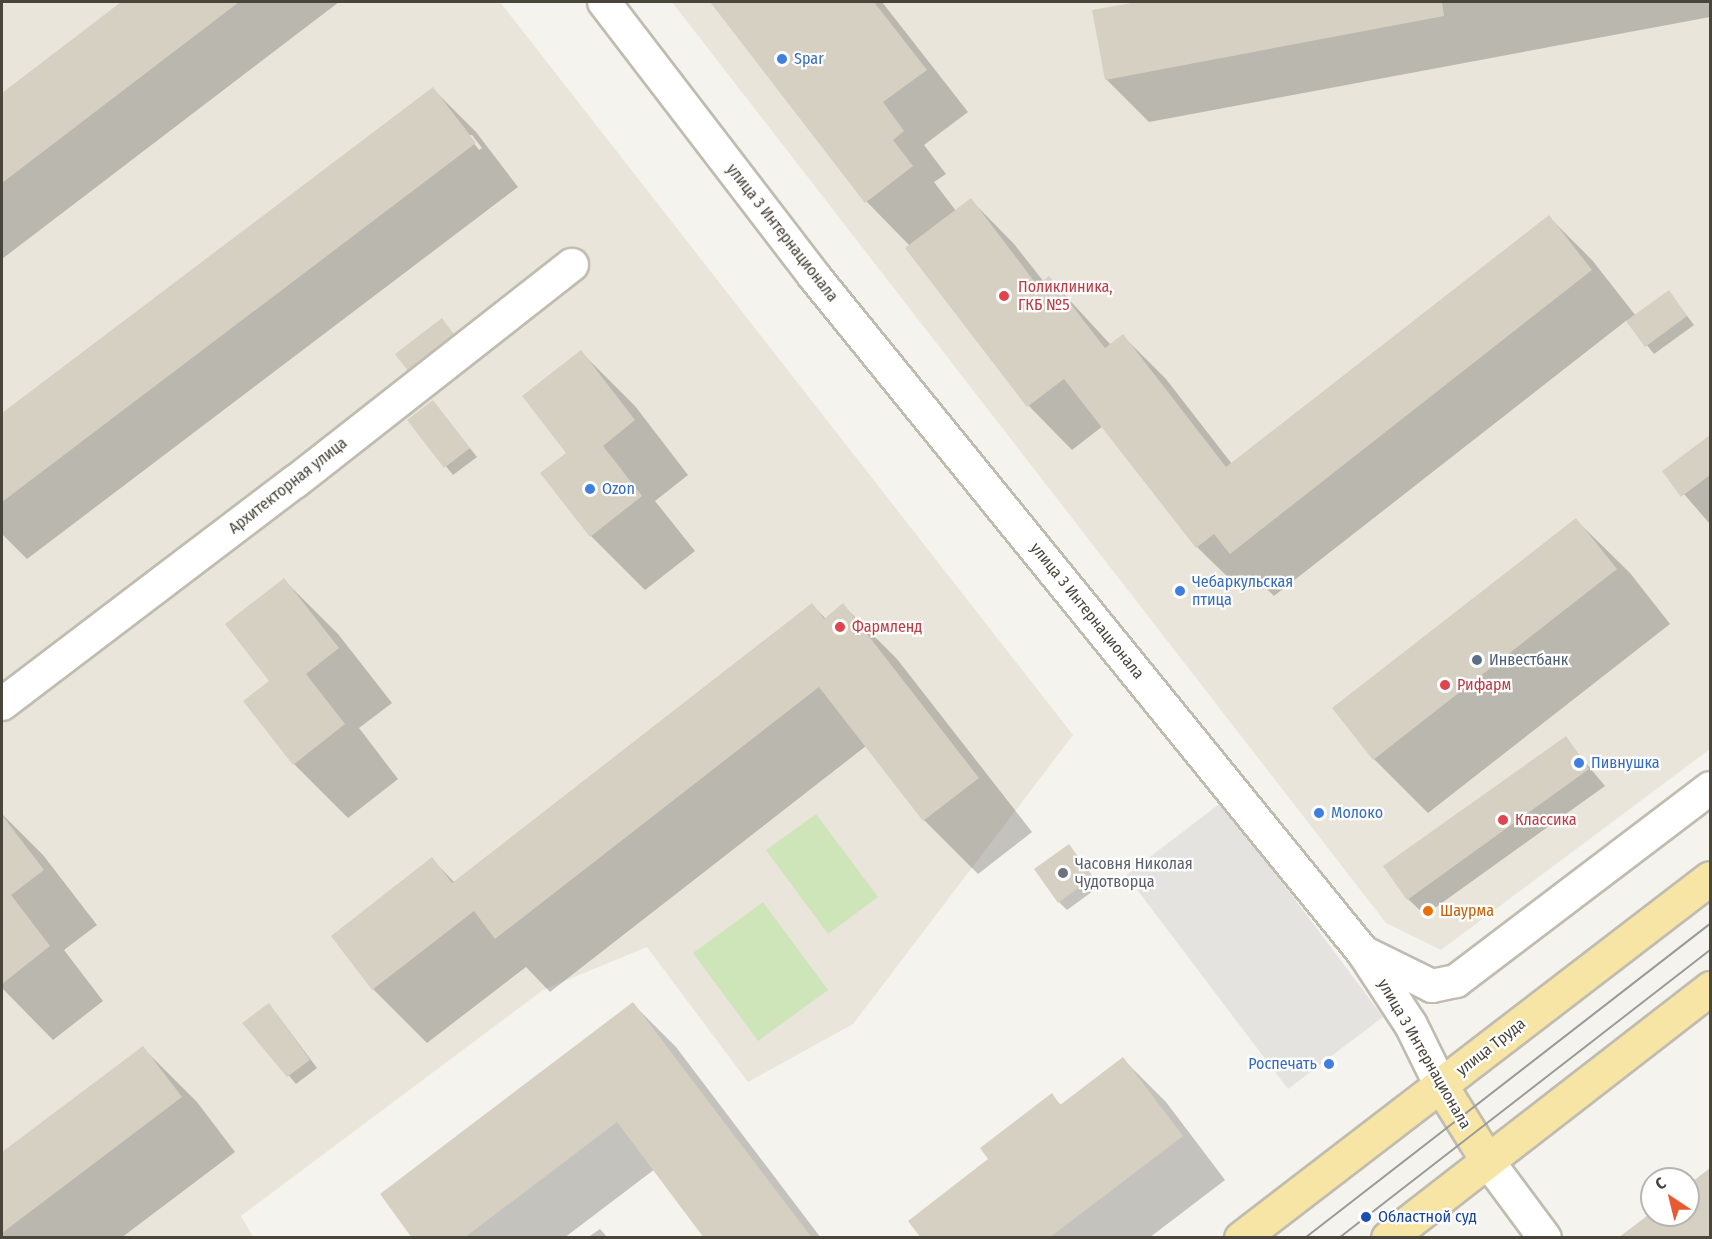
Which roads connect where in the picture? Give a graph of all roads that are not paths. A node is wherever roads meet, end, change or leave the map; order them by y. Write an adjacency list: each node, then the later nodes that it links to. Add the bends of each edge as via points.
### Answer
1 (604, 2): 6 (street, улица 3 Интернационала, via 814,276)
2 (572, 265): 3 (street, Архитекторная улица)
3 (2, 704)
4 (1710, 788): 6 (street, via 1456,981 1432,986)
5 (1710, 878): 8 (main road, улица Труда)
6 (1363, 952): 8 (street, улица 3 Интернационала, via 1411,1025)
7 (1710, 988): 9 (main road)
8 (1441, 1086): 9 (main road, улица 3 Интернационала); 10 (main road, улица Труда)
9 (1487, 1160): 11 (main road); 12 (street, улица 3 Интернационала)
10 (1241, 1238)
11 (1388, 1238)
12 (1545, 1238)

